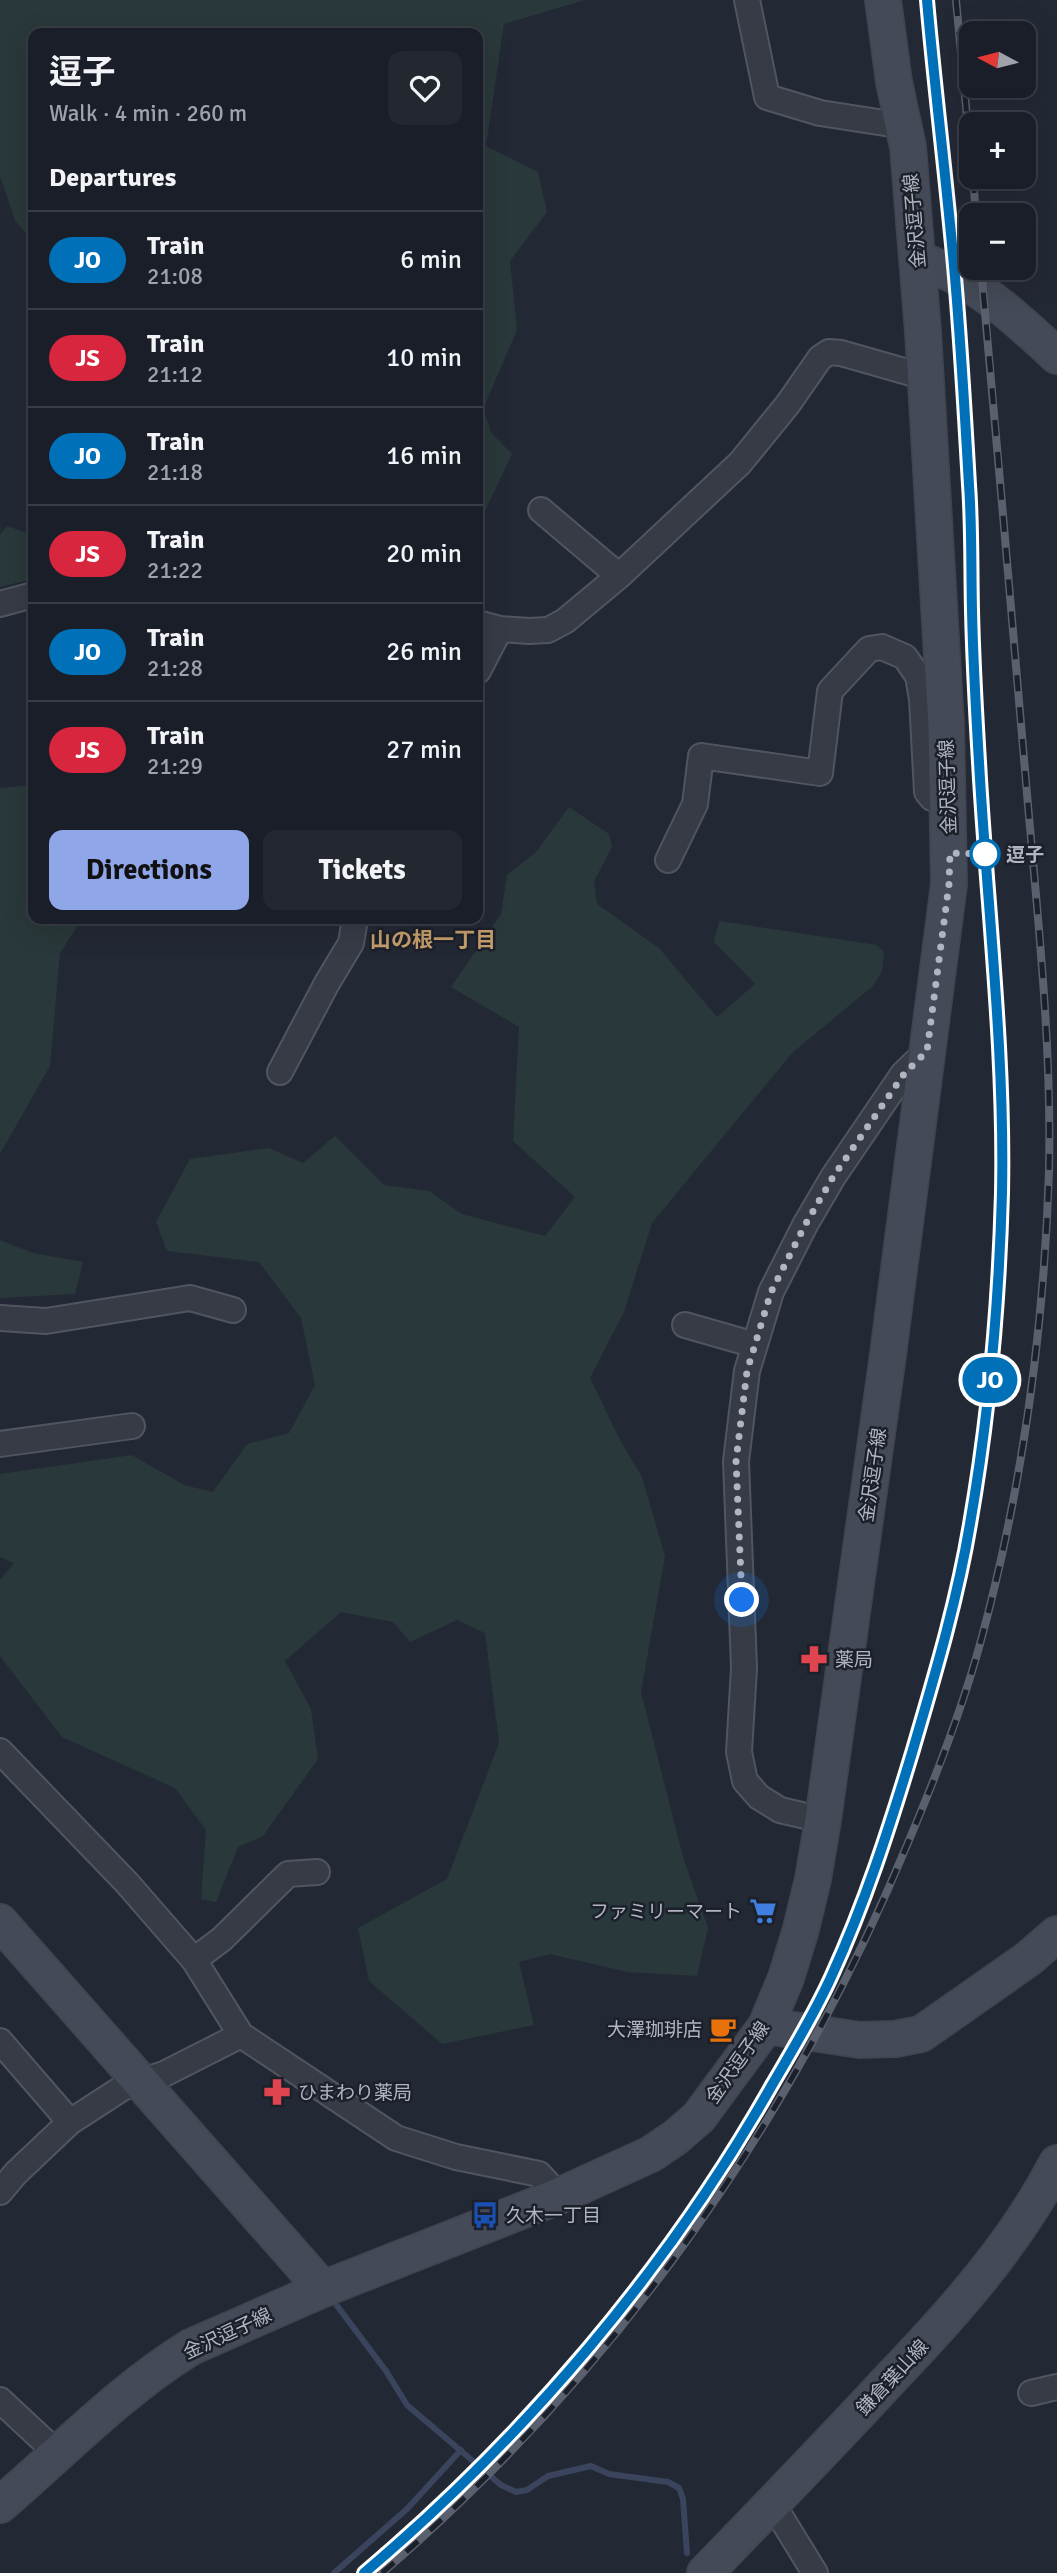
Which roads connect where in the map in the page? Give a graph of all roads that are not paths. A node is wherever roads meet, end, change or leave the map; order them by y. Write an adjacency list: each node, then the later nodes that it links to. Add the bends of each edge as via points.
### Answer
1 (747, 0): 3 (street, via 767,97 820,113)
2 (883, 0): 3 (main road, 金沢逗子線)
3 (904, 126): 4 (main road, 金沢逗子線)
4 (917, 259): 5 (main road, via 984,292); 6 (main road, 金沢逗子線)
5 (1057, 356)
6 (925, 377): 8 (street, via 829,352 740,463); 13 (main road, 金沢逗子線)
7 (541, 510): 8 (street)
8 (619, 576): 11 (street, via 548,630)
9 (28, 596): 10 (street)
10 (0, 604)
11 (489, 626): 12 (street)
12 (483, 651)
13 (947, 799): 14 (street, via 932,798 927,792 918,676 905,657 882,647 869,649 830,691 820,773 701,756 695,804); 16 (main road, 金沢逗子線, via 949,884)
14 (668, 860)
15 (354, 924): 17 (street, via 351,943)
16 (927, 1051): 21 (street, via 904,1074 833,1177 777,1280); 25 (main road, 金沢逗子線)
17 (280, 1072)
18 (233, 1310): 19 (street, via 190,1298 46,1321)
19 (0, 1318)
20 (685, 1325): 21 (street)
21 (755, 1345): 25 (street, via 747,1371 736,1461 744,1668 739,1752 745,1781 759,1797 780,1810)
22 (132, 1426): 23 (street)
23 (0, 1444)
24 (0, 1751): 29 (street)
25 (823, 1820): 30 (main road, 金沢逗子線, via 801,1929)
26 (317, 1871): 29 (street, via 288,1874)
27 (0, 1922): 33 (main road)
28 (1057, 1934): 30 (main road, via 921,2034 860,2040)
29 (194, 1960): 31 (street)
30 (766, 2026): 37 (main road, 金沢逗子線, via 699,2117 676,2137 651,2154)
31 (241, 2035): 33 (street); 37 (street, via 396,2138 456,2157 539,2174)
32 (0, 2041): 34 (street)
33 (141, 2081): 34 (street); 38 (main road)
34 (70, 2122): 36 (street)
35 (1057, 2163): 43 (main road, 鎌倉葉山線, via 964,2300)
36 (0, 2192)
37 (559, 2196): 38 (main road, 金沢逗子線)
38 (323, 2289): 42 (main road, 金沢逗子線, via 173,2358)
39 (1057, 2388): 40 (street)
40 (1031, 2393)
41 (0, 2400): 42 (street)
42 (58, 2454): 44 (main road, 金沢逗子線)
43 (772, 2503): 45 (main road, 鎌倉葉山線); 46 (street)
44 (0, 2505)
45 (705, 2573)
46 (815, 2573)

